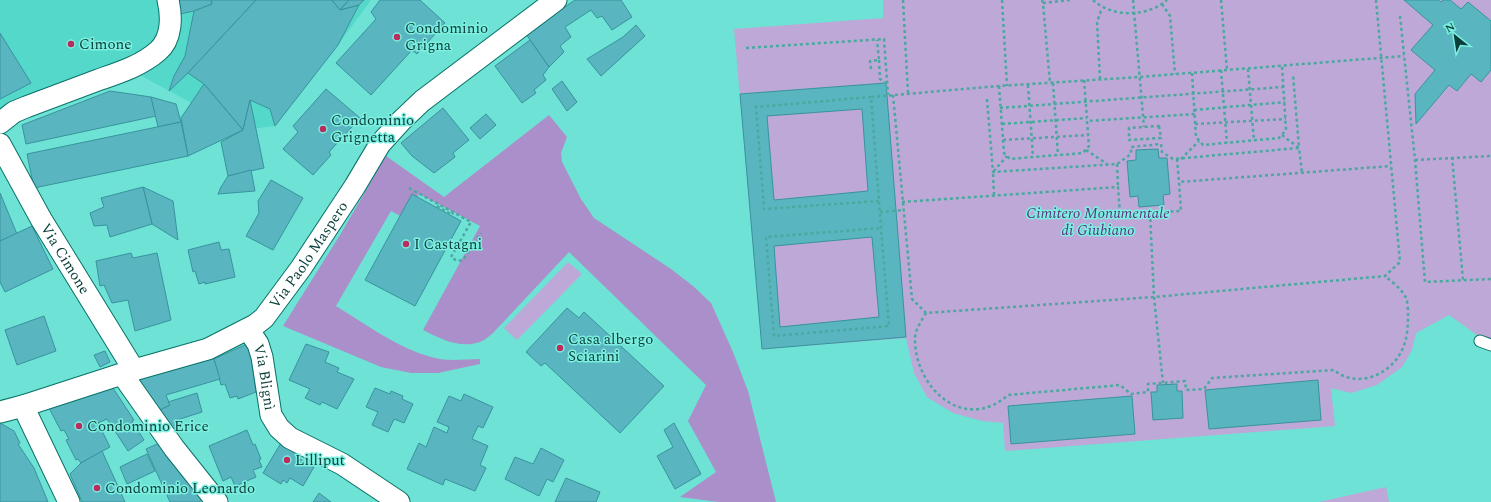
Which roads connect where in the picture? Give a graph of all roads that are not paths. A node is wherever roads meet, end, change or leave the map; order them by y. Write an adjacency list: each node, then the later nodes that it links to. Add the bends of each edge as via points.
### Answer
1 (168, 0): 3 (street, via 170,27 158,51 133,67 14,112)
2 (556, 0): 5 (street, Via Paolo Maspero, via 422,101 401,121 380,144 355,186 264,318)
3 (0, 123)
4 (0, 144): 8 (street, Via Cimone)
5 (248, 329): 8 (street, Via Paolo Maspero, via 208,349); 13 (street, Via Blignì, via 258,344 271,416 279,428 290,438 342,464)
6 (1480, 341): 7 (lane)
7 (1491, 344)
8 (128, 372): 9 (street, Via Paolo Maspero); 12 (street, Via Cimone, via 174,448)
9 (23, 406): 10 (street, Via Paolo Maspero); 11 (street)
10 (0, 412)
11 (69, 502)
12 (217, 502)
13 (399, 502)

